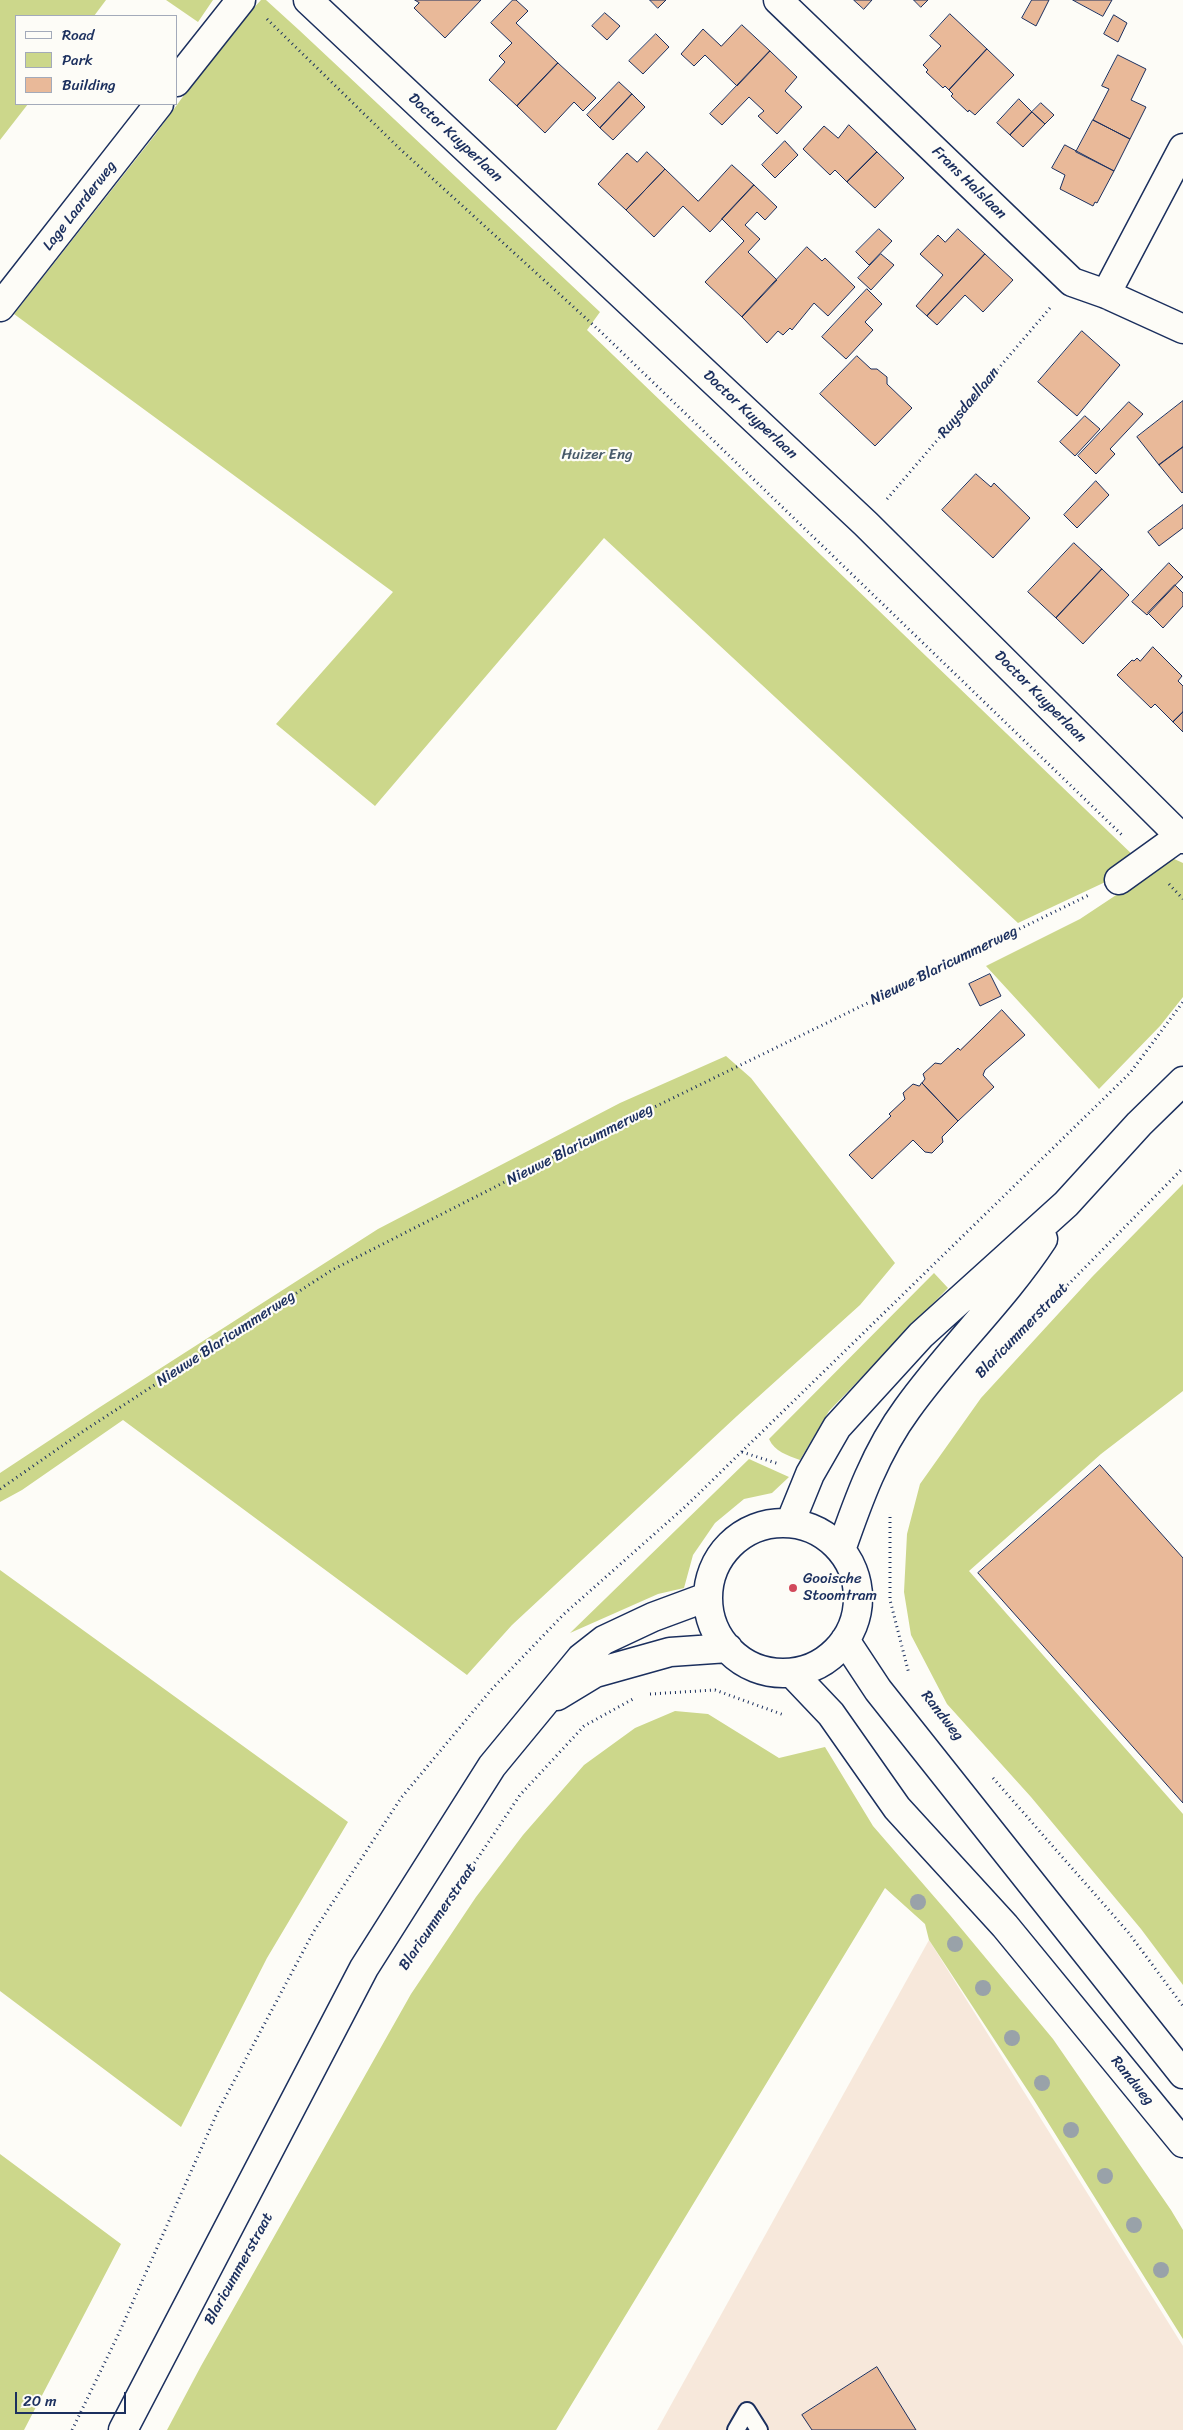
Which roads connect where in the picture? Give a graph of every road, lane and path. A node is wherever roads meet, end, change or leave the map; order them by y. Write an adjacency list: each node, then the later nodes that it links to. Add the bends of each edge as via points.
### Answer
1 (308, 0): 11 (main road, Doctor Kuyperlaan)
2 (778, 0): 7 (main road, Frans Halslaan)
3 (250, 6): 4 (main road); 13 (path, via 400,149 601,332)
4 (178, 80)
5 (158, 105): 9 (main road, Lage Laarderweg)
6 (1183, 148): 8 (main road)
7 (1072, 282): 8 (main road, Frans Halslaan); 11 (path, Ruysdaellaan)
8 (1106, 294): 10 (main road, Frans Halslaan)
9 (0, 307)
10 (1183, 328)
11 (866, 524): 12 (main road, Doctor Kuyperlaan)
12 (1182, 836): 13 (main road)
13 (1146, 860): 14 (main road); 15 (path)
14 (1119, 880): 22 (path, Nieuwe Blaricummerweg, via 593,1137 332,1270)
15 (1183, 899)
16 (1183, 1081): 18 (main road)
17 (1183, 1168): 19 (path, Blaricummerstraat)
18 (1066, 1204): 21 (main road, via 921,1336 837,1426); 23 (main road, via 1026,1265 906,1409)
19 (984, 1369)
20 (742, 1452): 21 (path)
21 (810, 1474): 24 (main road)
22 (0, 1489)
23 (861, 1493): 25 (main road); 30 (path, Randweg, via 890,1515 890,1600)
24 (790, 1523): 25 (main road, via 818,1531); 26 (main road, via 765,1525 743,1535 724,1552 713,1573)
25 (841, 1550): 27 (main road, via 853,1571 858,1594 857,1610)
26 (707, 1597): 28 (main road, via 711,1625); 33 (main road, Blaricummerstraat, via 604,1640 580,1658)
27 (845, 1640): 29 (main road, via 829,1657); 32 (main road)
28 (728, 1648): 29 (main road, via 748,1663 765,1670); 33 (main road, Blaricummerstraat, via 670,1652 595,1674)
29 (794, 1674): 34 (main road, Randweg)
30 (910, 1674): 31 (path, Randweg); 32 (path)
31 (915, 1682)
32 (878, 1690): 38 (main road)
33 (541, 1706): 40 (main road, Blaricummerstraat, via 492,1766 364,1968)
34 (831, 1714): 36 (path, Blaricummerstraat, via 783,1715 715,1690 640,1695 584,1726 520,1795); 39 (main road, Randweg, via 897,1808 1005,1926)
35 (991, 1775): 37 (path, via 1128,1932)
36 (450, 1899)
37 (1183, 2006)
38 (1183, 2074)
39 (1183, 2143)
40 (123, 2430)
41 (736, 2430): 42 (lane, via 746,2410)
42 (759, 2430)

